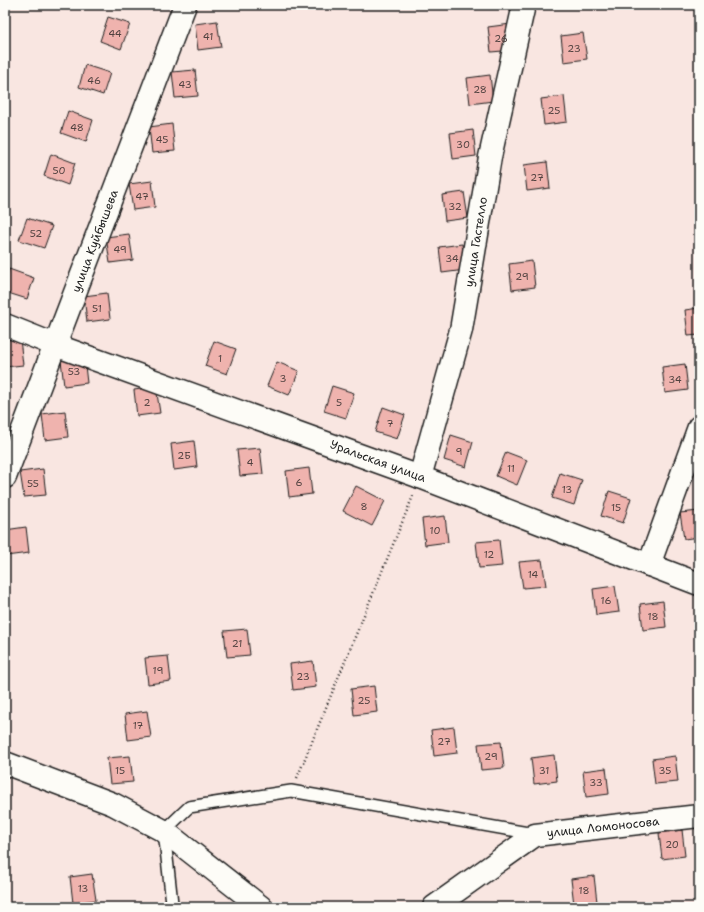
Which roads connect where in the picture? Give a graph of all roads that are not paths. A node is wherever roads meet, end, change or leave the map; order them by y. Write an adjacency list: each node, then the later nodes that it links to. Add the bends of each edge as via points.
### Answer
1 (185, 5): 4 (street, улица Куйбышева)
2 (524, 5): 7 (street, улица Гастелло, via 490,157 461,330)
3 (5, 325): 4 (street, Уральская улица)
4 (55, 345): 6 (street, улица Куйбышева); 7 (street, Уральская улица)
5 (699, 427): 8 (street)
6 (5, 477)
7 (420, 477): 8 (street, Уральская улица)
8 (649, 565): 9 (street, Уральская улица)
9 (699, 584)
10 (5, 762): 12 (street, via 113,804)
11 (699, 816): 13 (street, улица Ломоносова)
12 (164, 831): 13 (lane, via 189,807 291,791); 14 (lane); 15 (street)
13 (535, 835): 16 (street, улица Ломоносова)
14 (171, 907)
15 (261, 907)
16 (434, 907)

